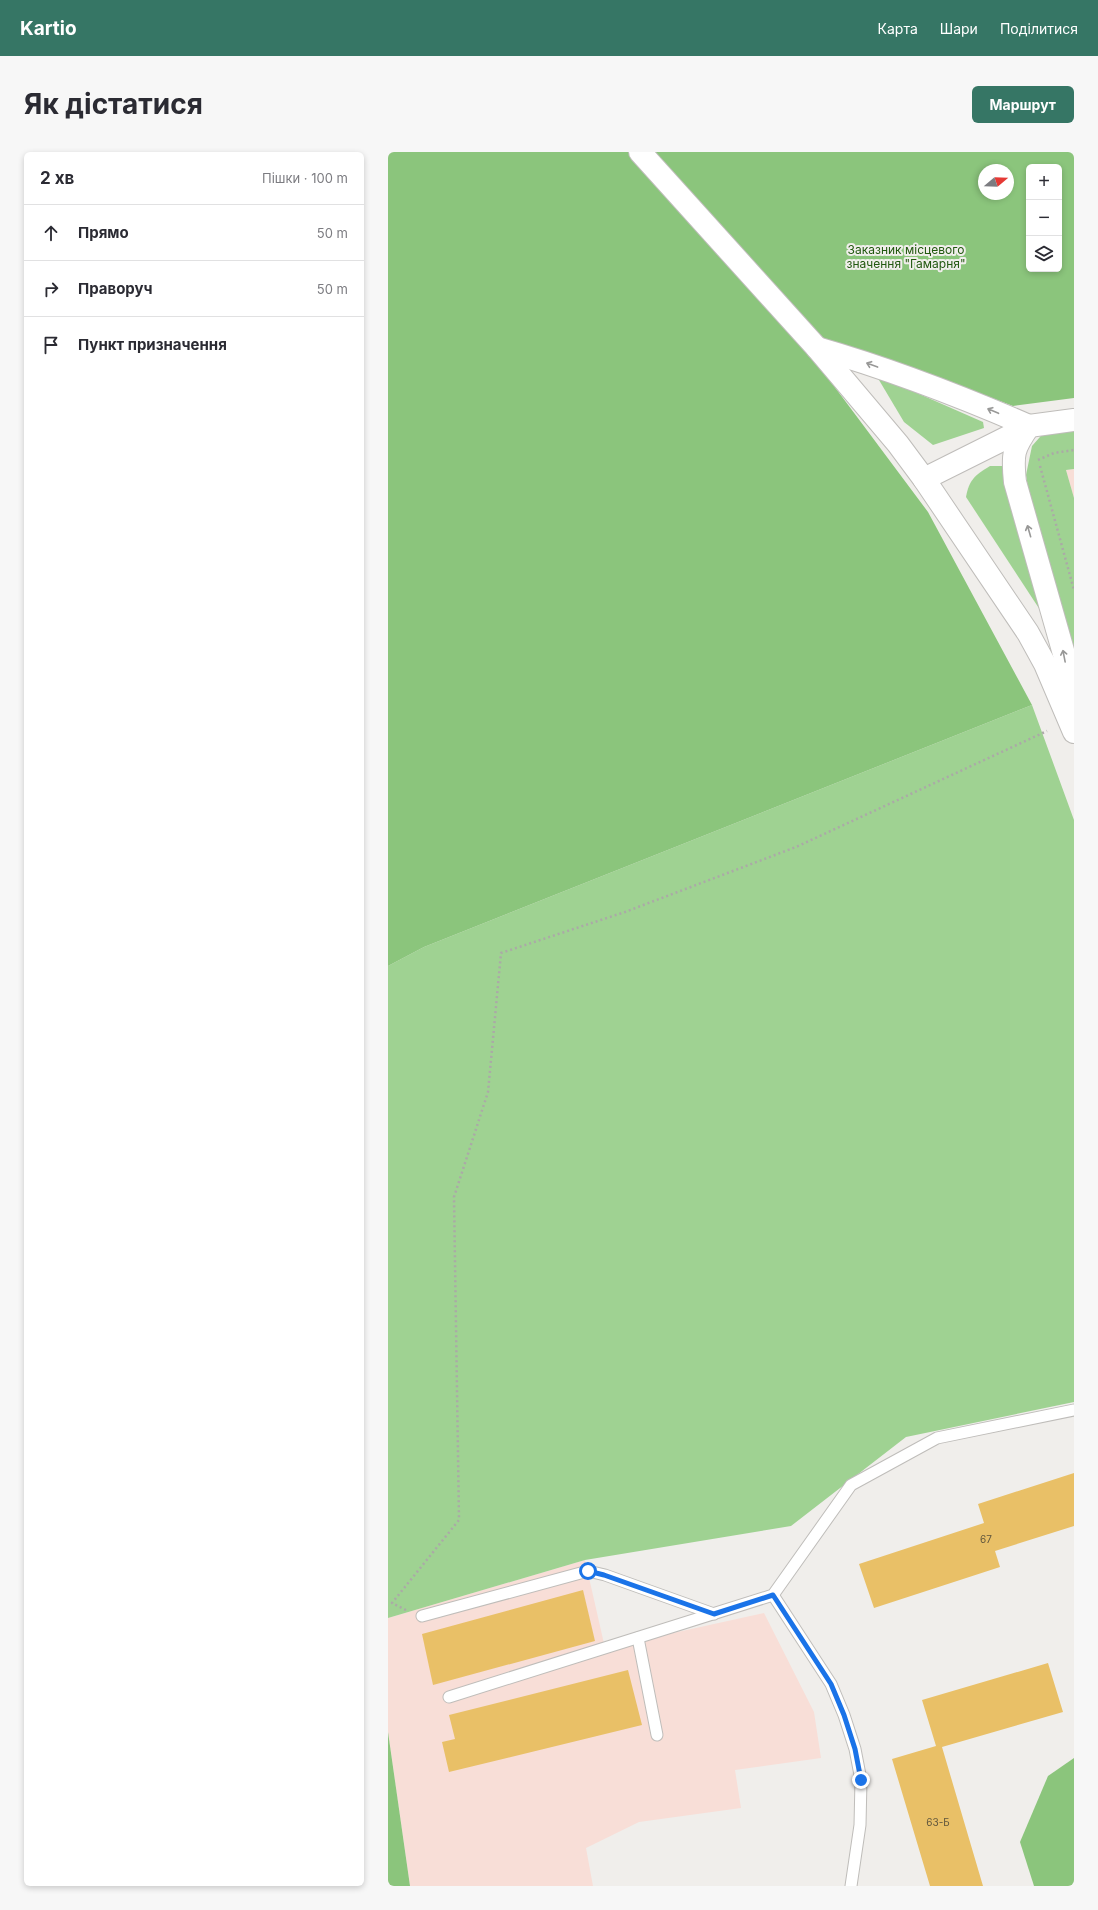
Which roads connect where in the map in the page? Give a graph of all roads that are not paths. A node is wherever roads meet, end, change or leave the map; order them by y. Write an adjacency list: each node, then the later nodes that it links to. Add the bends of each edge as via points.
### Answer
1 (640, 152): 2 (street)
2 (817, 348): 4 (street, one-way to 2, via 868,363); 5 (street, via 898,444)
3 (1074, 420): 4 (street)
4 (1029, 426): 5 (street); 6 (street, one-way to 4, via 1064,654 1015,482 1013,464 1016,445)
5 (924, 479): 6 (street, via 1028,633)
6 (1073, 726)
7 (1074, 1410): 8 (lane, via 937,1438 852,1485)
8 (773, 1595): 9 (lane); 14 (lane, via 831,1684 855,1749 861,1780 860,1825)
9 (714, 1614): 10 (lane, via 588,1571); 11 (lane)
10 (422, 1616)
11 (638, 1638): 12 (lane); 13 (lane)
12 (449, 1697)
13 (657, 1735)
14 (851, 1886)

